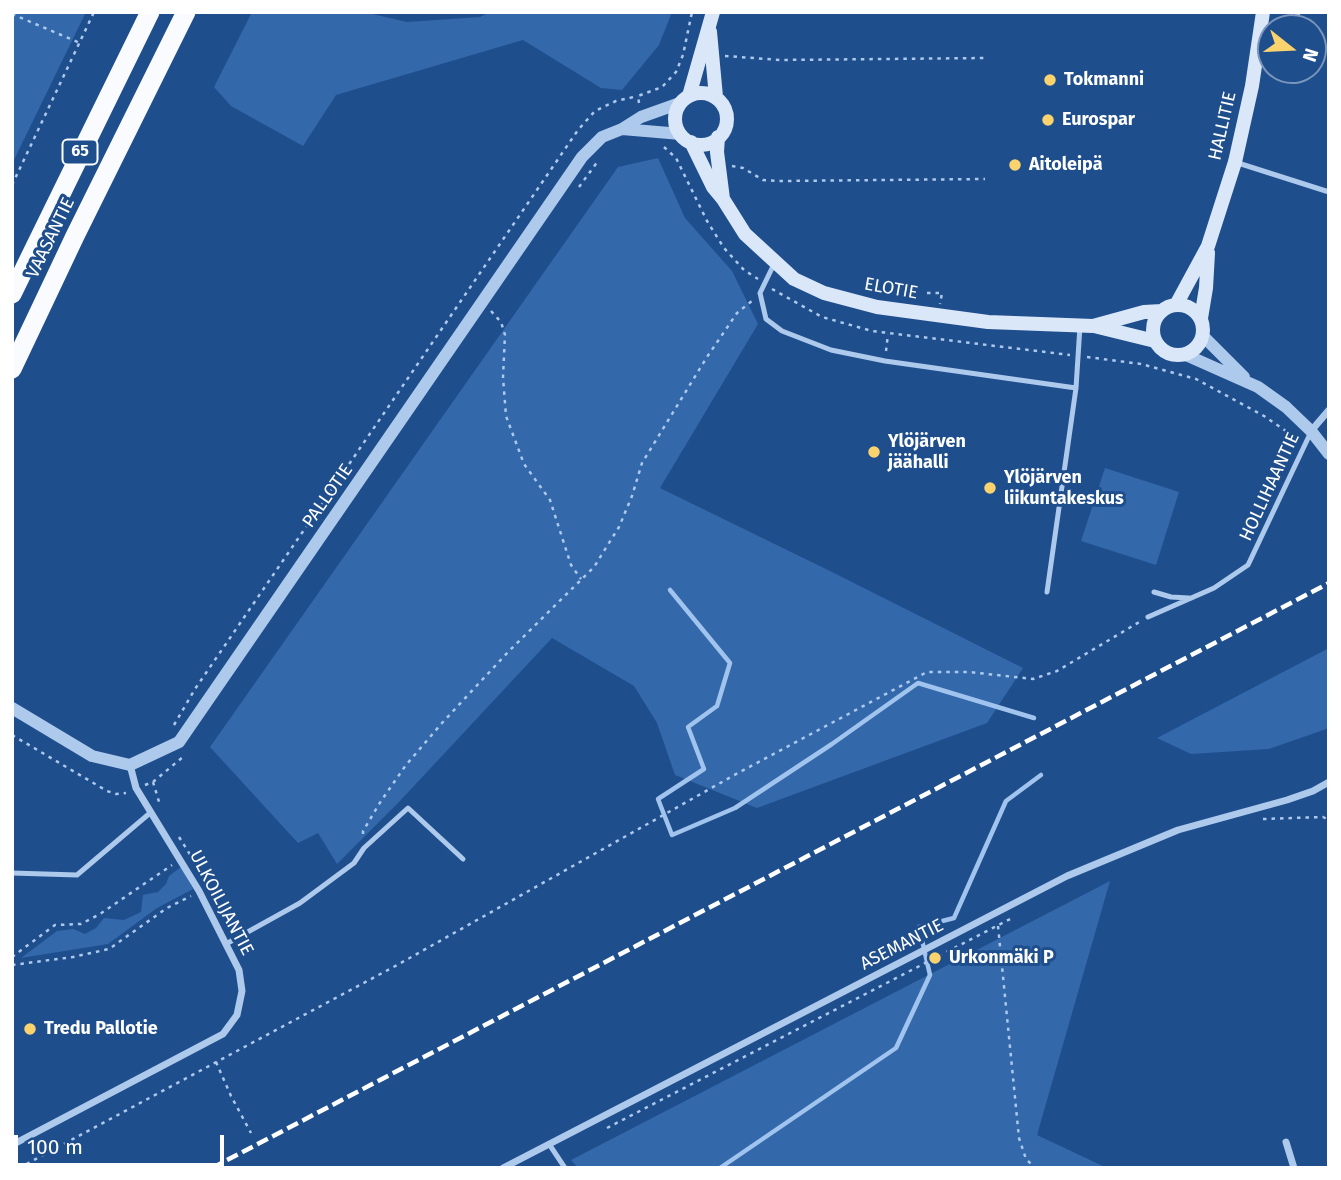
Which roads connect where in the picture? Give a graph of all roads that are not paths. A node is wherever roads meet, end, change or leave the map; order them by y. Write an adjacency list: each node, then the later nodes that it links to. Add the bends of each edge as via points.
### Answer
1 (150, 12): 17 (highway, VAASANTIE / 65)
2 (192, 12): 5 (highway, 65)
3 (1263, 12): 12 (main road, HALLITIE)
4 (712, 20): 6 (main road)
5 (182, 21): 25 (highway, VAASANTIE / 65)
6 (706, 55): 7 (main road); 8 (main road)
7 (716, 97): 8 (main road, via 700,93); 10 (main road, via 727,118)
8 (685, 99): 9 (street, PALLOTIE); 11 (main road, via 675,120)
9 (622, 129): 11 (street); 36 (street, PALLOTIE, via 602,137 582,158 179,742)
10 (718, 137): 11 (main road, via 706,144); 14 (main road, ELOTIE)
11 (686, 138): 14 (main road, ELOTIE)
12 (1235, 162): 13 (lane); 15 (main road, HALLITIE)
13 (1329, 192)
14 (723, 199): 16 (main road, ELOTIE, via 745,234)
15 (1208, 246): 18 (main road, HALLITIE); 20 (main road, HALLITIE)
16 (775, 262): 21 (main road, ELOTIE, via 794,278 857,303 976,320); 27 (lane, via 760,293 766,319 782,331 831,350 885,361)
17 (12, 294)
18 (1177, 305): 19 (main road); 20 (main road)
19 (1162, 311): 21 (main road, ELOTIE); 23 (main road, via 1153,325)
20 (1201, 318): 22 (main road)
21 (1087, 326): 23 (main road, ELOTIE); 27 (lane)
22 (1203, 336): 24 (main road, via 1197,348); 26 (street)
23 (1154, 341): 24 (main road, via 1164,352)
24 (1186, 355): 26 (street)
25 (12, 369)
26 (1247, 380): 29 (street)
27 (1076, 387): 31 (lane)
28 (1329, 410): 29 (street)
29 (1311, 431): 30 (street); 33 (lane, HOLLIHAANTIE, via 1248,565)
30 (1329, 454)
31 (1046, 592)
32 (1154, 592): 33 (lane)
33 (1192, 598): 34 (lane, HOLLIHAANTIE)
34 (1148, 617)
35 (12, 708): 36 (street, via 92,756)
36 (130, 765): 38 (street, ULKOILIJANTIE)
37 (1329, 782): 43 (street, ASEMANTIE, via 1287,800 1178,830 1068,876)
38 (150, 813): 40 (lane, via 77,875); 41 (street, ULKOILIJANTIE, via 181,859)
39 (463, 859): 41 (lane, via 408,808 354,863 300,903)
40 (12, 873)
41 (226, 944): 44 (street, ULKOILIJANTIE, via 239,970 242,991 237,1015 223,1034)
42 (1286, 1142): 47 (street)
43 (549, 1144): 45 (street, ASEMANTIE); 46 (lane)
44 (12, 1145)
45 (503, 1168)
46 (565, 1168)
47 (1294, 1168)

